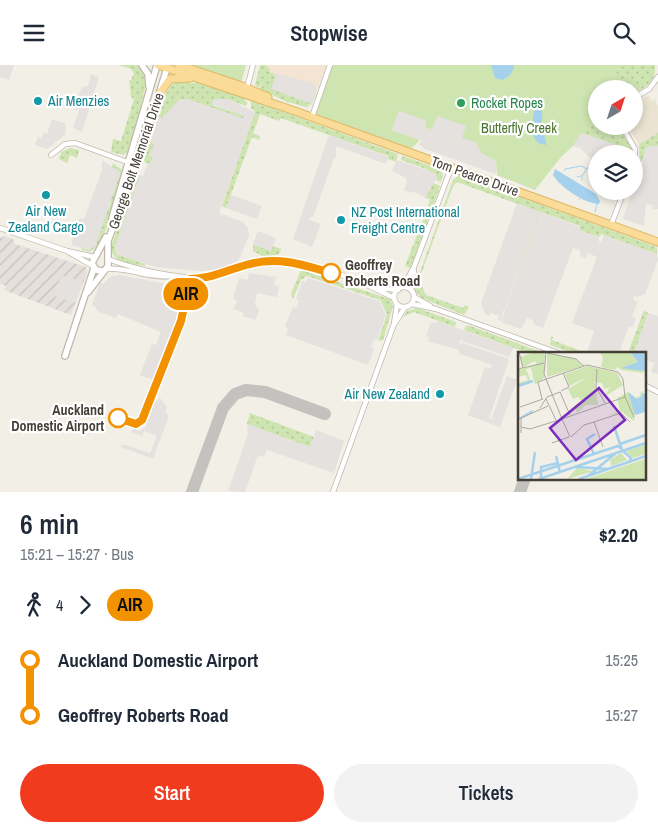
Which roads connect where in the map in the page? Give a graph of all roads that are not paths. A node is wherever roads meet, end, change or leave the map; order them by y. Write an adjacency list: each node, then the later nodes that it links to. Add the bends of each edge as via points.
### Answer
1 (142, 65): 13 (street, via 148,74)
2 (157, 65): 7 (main road, Tom Pearce Drive); 13 (street, George Bolt Memorial Drive)
3 (179, 65): 6 (main road, Tom Pearce Drive)
4 (253, 65): 10 (street)
5 (330, 65): 15 (street)
6 (185, 66): 10 (main road, Tom Pearce Drive)
7 (167, 67): 9 (main road, Tom Pearce Drive); 11 (street, George Bolt Memorial Drive)
8 (658, 77): 12 (street)
9 (200, 79): 11 (main road, via 170,79); 14 (main road, Tom Pearce Drive)
10 (246, 88): 14 (main road, Tom Pearce Drive)
11 (160, 93): 18 (street, George Bolt Memorial Drive)
12 (643, 93)
13 (149, 95): 17 (street, George Bolt Memorial Drive)
14 (292, 109): 15 (main road, Tom Pearce Drive)
15 (312, 117): 19 (main road, Tom Pearce Drive)
16 (52, 155): 17 (street, via 65,144 75,143)
17 (129, 163): 18 (street); 25 (street, George Bolt Memorial Drive, via 111,221)
18 (136, 165): 26 (street, George Bolt Memorial Drive, via 108,241)
19 (451, 167): 21 (main road, Tom Pearce Drive); 28 (street)
20 (621, 200): 21 (street)
21 (611, 225): 23 (main road, Tom Pearce Drive)
22 (0, 227): 24 (street)
23 (658, 242)
24 (67, 251): 25 (street); 27 (street)
25 (95, 256): 26 (street); 27 (street, George Bolt Memorial Drive)
26 (108, 258): 29 (street, George Bolt Memorial Drive); 30 (street)
27 (93, 267): 29 (street); 35 (street)
28 (414, 267): 31 (street); 34 (street)
29 (105, 270): 30 (street, via 122,268 162,277); 35 (street)
30 (172, 276): 32 (street, via 200,279 257,262 290,261)
31 (403, 287): 33 (street); 34 (street)
32 (375, 288): 33 (street); 37 (street)
33 (398, 290): 37 (street)
34 (411, 290): 36 (street)
35 (88, 291): 44 (street)
36 (414, 297): 39 (street); 41 (street)
37 (394, 298): 38 (street)
38 (397, 304): 40 (street); 42 (street)
39 (412, 304): 40 (street); 41 (street)
40 (405, 307): 42 (street)
41 (436, 309): 43 (street)
42 (394, 324): 47 (street)
43 (555, 352)
44 (65, 356)
45 (646, 386): 46 (street)
46 (658, 392)
47 (333, 492)

